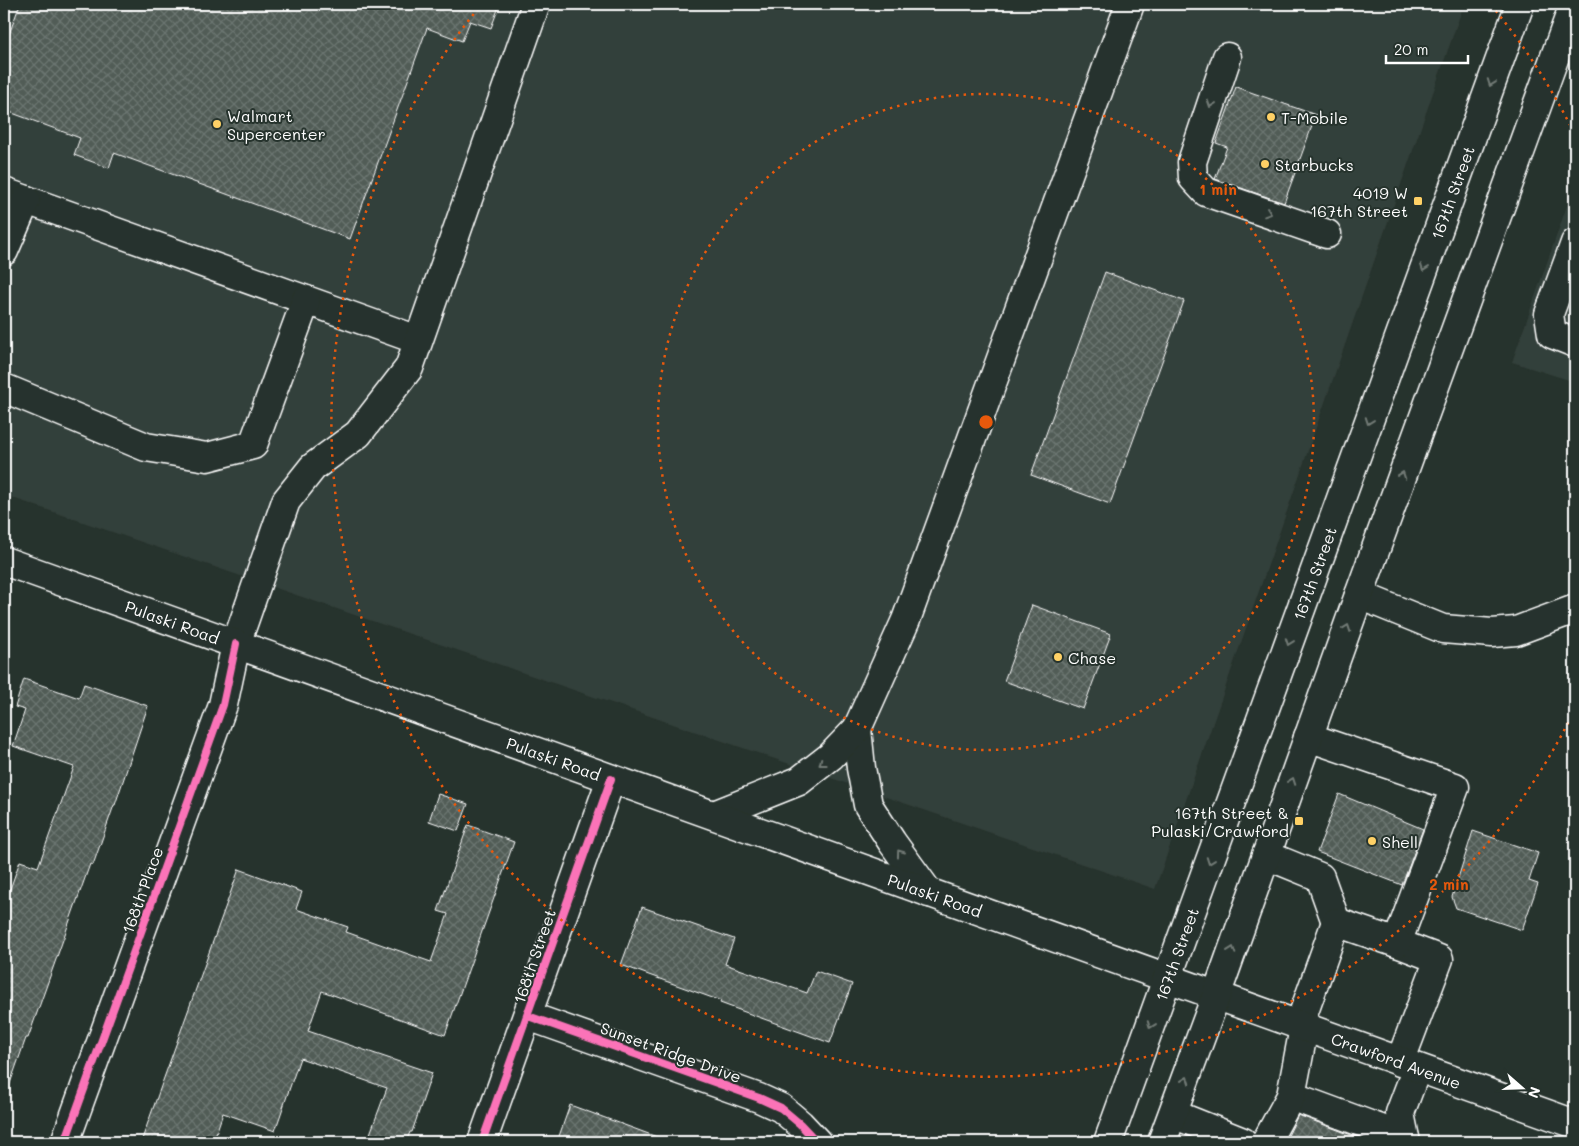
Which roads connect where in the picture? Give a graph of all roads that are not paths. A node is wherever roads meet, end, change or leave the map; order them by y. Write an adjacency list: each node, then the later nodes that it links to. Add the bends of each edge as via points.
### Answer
1 (536, 4): 11 (main road, 168th Place)
2 (1130, 4): 18 (main road, via 906,620)
3 (1520, 4): 26 (main road, 167th Street, one-way to 26)
4 (1574, 4): 15 (main road, one-way to 4)
5 (1227, 57): 7 (main road, one-way to 7, via 1192,162 1192,178 1206,192)
6 (15, 195): 9 (main road); 10 (main road)
7 (1327, 234)
8 (1575, 243): 12 (main road, via 1549,314 1552,334)
9 (4, 251)
10 (306, 300): 11 (main road); 13 (main road, via 253,445 207,457 146,447)
11 (418, 340): 17 (main road, 168th Place, via 408,368 358,434 313,468 286,501)
12 (1575, 343)
13 (4, 388)
14 (4, 561): 17 (main road, Pulaski Road)
15 (1359, 595): 16 (main road, via 1443,629 1492,633 1516,632); 19 (main road, one-way to 15)
16 (1575, 609)
17 (236, 644): 20 (main road, Pulaski Road); 36 (main road, 168th Place, via 223,705)
18 (857, 729): 21 (main road, one-way to 21, via 831,756 799,781); 23 (main road, one-way to 18, via 868,805)
19 (1308, 737): 22 (main road, one-way to 19); 25 (main road, via 1455,787)
20 (610, 778): 21 (main road, Pulaski Road); 28 (main road, 168th Street)
21 (714, 815): 23 (main road, Pulaski Road)
22 (1266, 855): 24 (main road, via 1320,877); 27 (main road, one-way to 22)
23 (928, 893): 26 (main road, Pulaski Road)
24 (1336, 922): 25 (main road); 29 (main road)
25 (1397, 943): 30 (main road, via 1439,959)
26 (1167, 979): 27 (main road, Pulaski Road); 38 (main road, 167th Street, one-way to 38)
27 (1216, 996): 29 (main road, Crawford Avenue); 32 (main road, one-way to 27)
28 (528, 1016): 34 (main road, Sunset Ridge Drive, via 758,1098 781,1108); 37 (main road, 168th Street)
29 (1301, 1027): 30 (main road, Crawford Avenue); 31 (main road)
30 (1409, 1065): 33 (main road, Crawford Avenue); 35 (main road, via 1400,1112)
31 (1291, 1096): 35 (main road); 41 (main road)
32 (1173, 1114): 39 (main road); 40 (main road)
33 (1575, 1124)
34 (808, 1133)
35 (1404, 1140)
36 (65, 1142)
37 (482, 1142)
38 (1108, 1142)
39 (1162, 1142)
40 (1243, 1142)
41 (1266, 1142)

